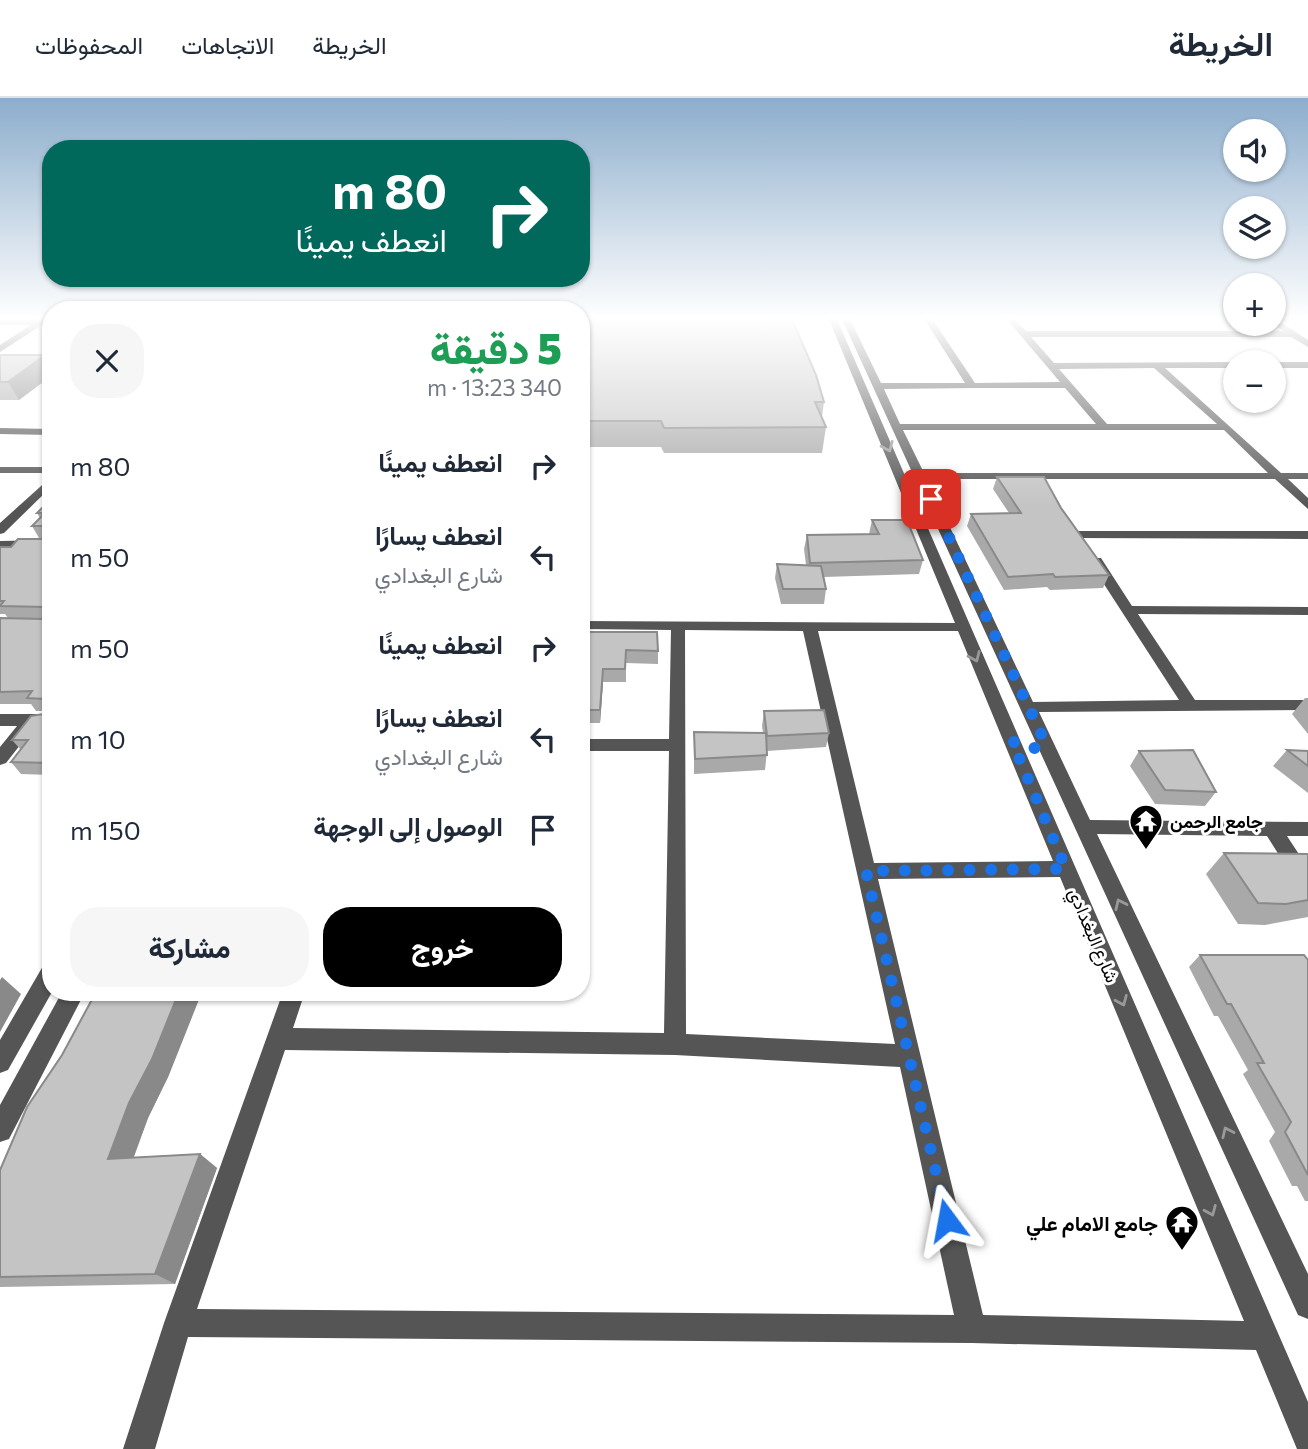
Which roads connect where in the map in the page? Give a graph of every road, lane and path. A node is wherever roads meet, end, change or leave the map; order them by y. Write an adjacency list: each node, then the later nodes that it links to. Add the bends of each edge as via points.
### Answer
1 (865, 380): 34 (street, شارع البغدادي, one-way to 34)
2 (874, 380): 7 (street, شارع البغدادي)
3 (968, 380): 8 (street)
4 (1064, 380): 6 (street)
5 (1173, 380): 12 (street)
6 (1068, 385): 8 (street); 11 (street)
7 (878, 386): 8 (street); 10 (street, شارع البغدادي)
8 (972, 386)
9 (42, 425): 14 (street)
10 (897, 427): 11 (street); 18 (street, شارع البغدادي)
11 (1104, 427): 12 (street)
12 (1227, 427): 20 (street)
13 (0, 431): 14 (street)
14 (34, 432): 15 (street)
15 (42, 432)
16 (0, 470): 17 (street)
17 (42, 470)
18 (920, 476): 19 (street); 37 (street, شارع البغدادي)
19 (1041, 476): 20 (street); 23 (street)
20 (1278, 476): 21 (street); 24 (street)
21 (1308, 476)
22 (42, 489): 25 (street)
23 (1053, 495)
24 (1308, 505)
25 (0, 530)
26 (1308, 535): 29 (street, via 1076,530)
27 (0, 544): 28 (street)
28 (42, 544)
29 (1128, 610): 30 (street); 35 (street)
30 (1308, 611)
31 (590, 625): 32 (street)
32 (678, 625): 33 (street); 44 (street)
33 (809, 625): 34 (street); 52 (street)
34 (962, 627): 41 (street, شارع البغدادي, one-way to 41)
35 (1190, 705): 36 (street); 37 (street)
36 (1308, 705)
37 (1028, 707): 42 (street, شارع البغدادي)
38 (30, 719): 39 (street); 40 (street); 45 (street)
39 (0, 720)
40 (42, 720)
41 (1012, 741): 42 (street, via 1033,749); 46 (street, شارع البغدادي)
42 (1045, 742): 47 (street, شارع البغدادي)
43 (590, 745): 44 (street)
44 (677, 745): 60 (street)
45 (0, 759)
46 (1024, 769): 47 (street, via 1040,764); 51 (street, شارع البغدادي)
47 (1059, 772): 48 (street, شارع البغدادي)
48 (1084, 827): 49 (street); 65 (street, شارع البغدادي, one-way to 48)
49 (1272, 829): 50 (street); 53 (street)
50 (1308, 829)
51 (1066, 869): 52 (street); 68 (street, شارع البغدادي, one-way to 68)
52 (866, 871): 63 (street)
53 (1308, 884)
54 (42, 989): 58 (street)
55 (67, 1001): 58 (street, via 44,1014)
56 (69, 1001): 61 (street)
57 (290, 1001): 59 (street)
58 (33, 1005): 62 (street)
59 (277, 1039): 60 (street); 66 (street)
60 (675, 1044): 63 (street)
61 (43, 1051): 62 (street, via 29,1042); 64 (street)
62 (3, 1056)
63 (909, 1056): 67 (street)
64 (0, 1130)
65 (1308, 1305)
66 (178, 1323): 67 (street); 70 (street)
67 (972, 1329): 68 (street)
68 (1264, 1336): 69 (street, شارع البغدادي)
69 (1308, 1438)
70 (139, 1449)

